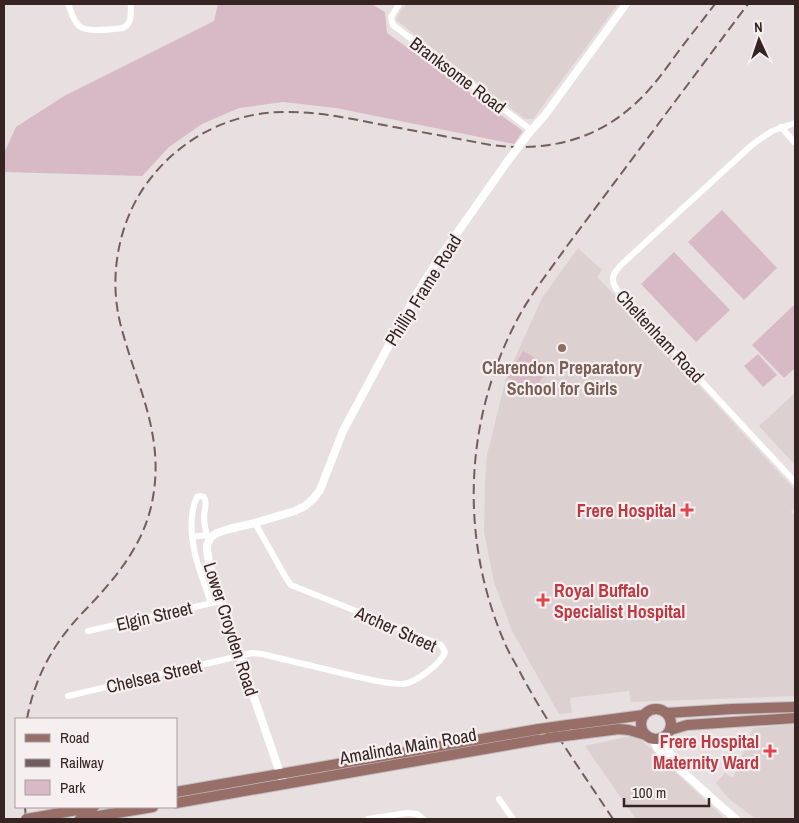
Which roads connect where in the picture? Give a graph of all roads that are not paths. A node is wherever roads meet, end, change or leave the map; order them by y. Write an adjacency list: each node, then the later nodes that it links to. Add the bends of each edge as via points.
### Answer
1 (68, 4): 2 (street, via 75,20 84,29 127,26)
2 (131, 4)
3 (399, 4): 7 (street, Branksome Road, via 391,17 393,26)
4 (626, 4): 7 (street, Phillip Frame Road)
5 (795, 123): 6 (street, Cheltenham Road)
6 (781, 127): 8 (street); 9 (street, Cheltenham Road, via 753,144 622,264 613,281 618,291)
7 (530, 132): 10 (street, Phillip Frame Road, bridge, via 416,295 343,431 320,490 295,511)
8 (795, 143)
9 (795, 482)
10 (255, 523): 12 (street, Phillip Frame Road); 16 (street, Archer Street, via 291,585 441,645 445,652 438,663 423,675 403,684 376,681 257,653)
11 (192, 537): 12 (street); 12 (street, Lower Croyden Road, via 194,506 201,496 206,501 204,516); 14 (street, Lower Croyden Road)
12 (208, 537): 13 (street, Lower Croyden Road, via 208,556)
13 (221, 601): 14 (street, Elgin Street); 16 (street, Lower Croyden Road)
14 (211, 603): 15 (street, Elgin Street)
15 (88, 631)
16 (239, 656): 17 (street, Chelsea Street); 25 (street, Lower Croyden Road)
17 (68, 696)
18 (795, 707): 19 (main road, Amalinda Main Road)
19 (666, 713): 20 (main road, Amalinda Main Road, via 653,710); 22 (main road, via 671,721)
20 (644, 715): 23 (main road, via 642,727); 25 (main road, Amalinda Main Road, bridge, via 538,729)
21 (795, 718): 22 (main road, via 687,724)
22 (669, 732): 23 (main road, via 661,738); 24 (street, via 669,752)
23 (649, 737): 24 (street, via 664,758); 25 (main road, Amalinda Main Road, bridge, via 619,729 572,734)
24 (683, 772): 36 (street)
25 (282, 779): 26 (main road, Amalinda Main Road); 28 (main road, Amalinda Main Road)
26 (178, 792)
27 (499, 800): 35 (street)
28 (178, 803)
29 (88, 808): 31 (main road, bridge)
30 (147, 808): 32 (main road)
31 (26, 819)
32 (80, 819)
33 (368, 819): 34 (street, via 407,813 417,814)
34 (423, 819)
35 (513, 819)
36 (736, 819)

